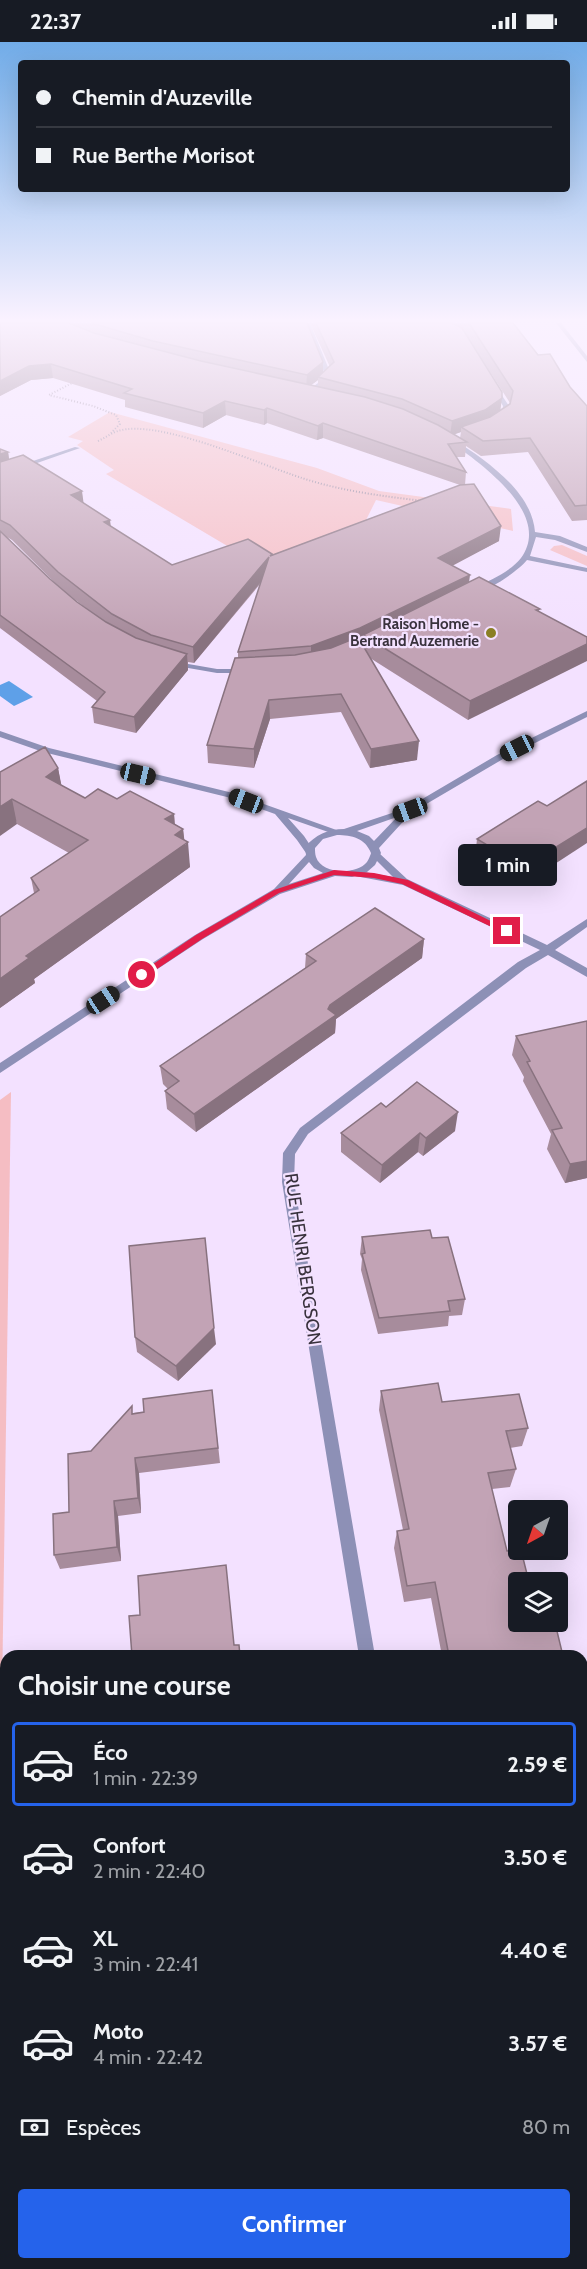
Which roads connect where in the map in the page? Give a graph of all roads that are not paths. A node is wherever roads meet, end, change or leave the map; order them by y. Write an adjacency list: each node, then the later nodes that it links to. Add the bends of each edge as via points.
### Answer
1 (443, 436): 3 (street)
2 (461, 437): 3 (street)
3 (451, 440): 6 (street, via 499,476 520,499)
4 (77, 448): 5 (street)
5 (0, 474)
6 (533, 534): 7 (street); 8 (street)
7 (587, 550)
8 (525, 557): 9 (street); 10 (street, via 512,570)
9 (587, 570)
10 (465, 597)
11 (166, 661): 12 (street, via 217,671)
12 (254, 672)
13 (587, 714): 15 (street, via 500,757)
14 (0, 734): 16 (street, via 46,750 230,795)
15 (410, 810): 17 (street); 18 (street)
16 (278, 813): 17 (street); 19 (street)
17 (341, 832): 18 (street, via 363,837); 19 (street, via 320,837)
18 (375, 851): 21 (street, via 372,864); 22 (street)
19 (310, 853): 20 (street, via 315,864); 23 (street)
20 (334, 873): 21 (street); 23 (street)
21 (353, 873): 22 (street)
22 (405, 882): 25 (street)
23 (276, 892): 27 (street, via 199,937)
24 (587, 922): 25 (street, RUE HENRI BERGSON)
25 (548, 951): 26 (street); 28 (street, RUE HENRI BERGSON, via 522,964 304,1131 289,1153 288,1182)
26 (587, 973)
27 (0, 1069)
28 (366, 1650)

